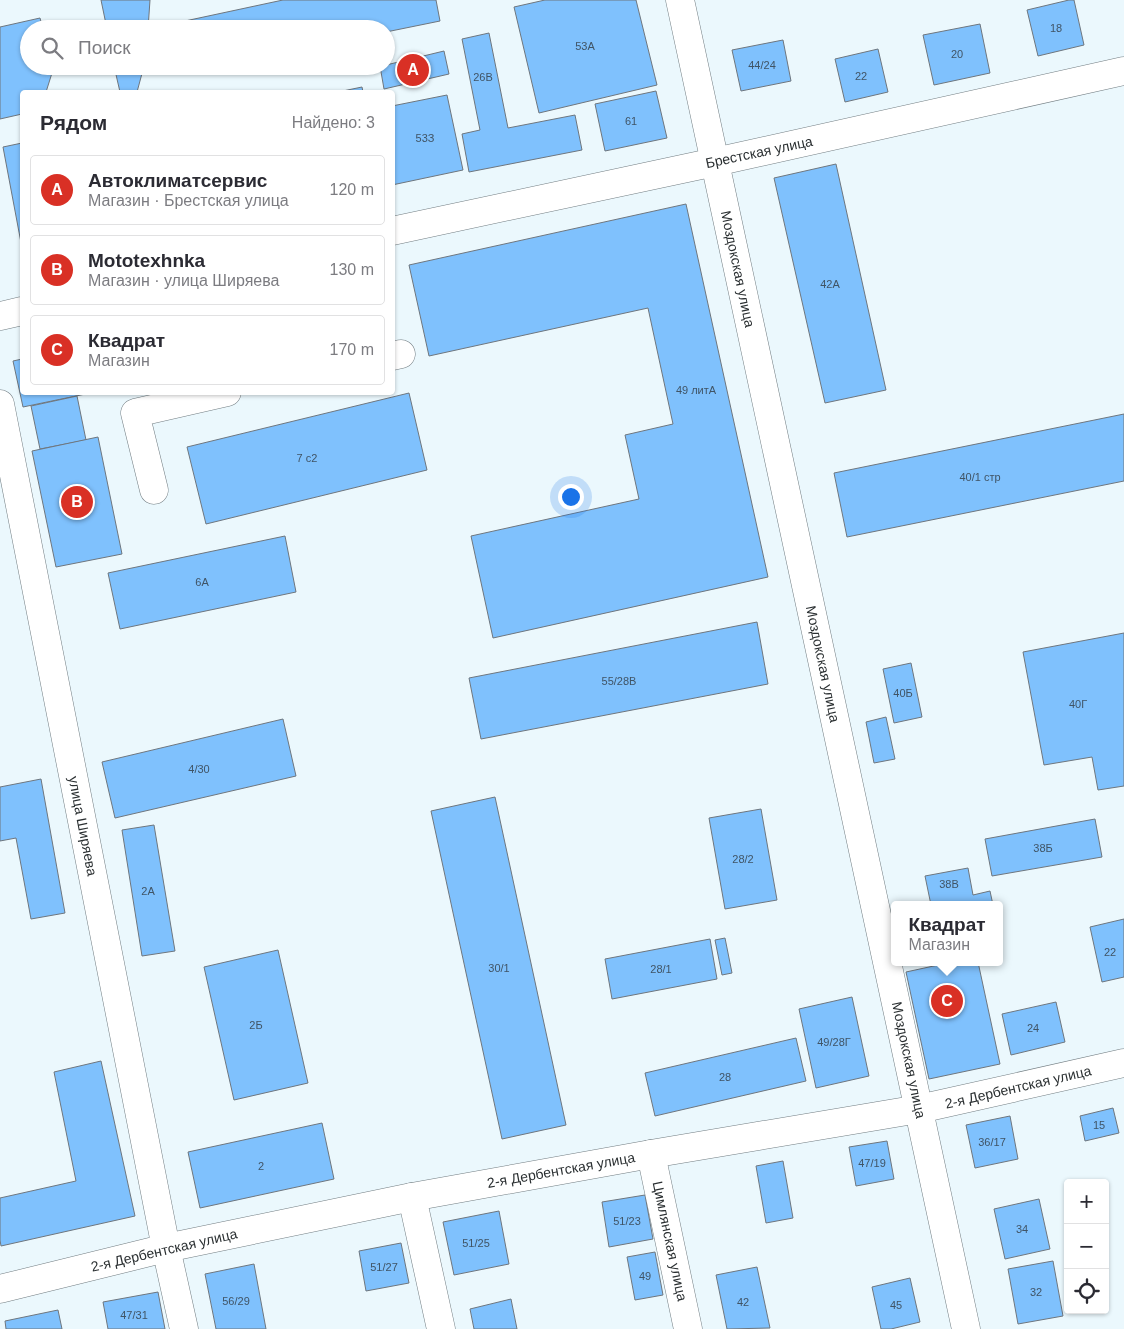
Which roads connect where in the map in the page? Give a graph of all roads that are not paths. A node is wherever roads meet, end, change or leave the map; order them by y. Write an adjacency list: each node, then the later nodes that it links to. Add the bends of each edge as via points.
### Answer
1 (680, 0): 3 (street, Моздокская улица)
2 (1124, 71): 3 (street, Брестская улица)
3 (714, 162): 4 (street, Брестская улица); 11 (street, Моздокская улица)
4 (395, 230)
5 (20, 311): 6 (street)
6 (0, 316)
7 (213, 395): 9 (street, via 135,412)
8 (0, 404): 14 (street, улица Ширяева)
9 (154, 490)
10 (1124, 1063): 11 (street, 2-я Дербентская улица)
11 (919, 1109): 12 (street, 2-я Дербентская улица); 19 (street, Моздокская улица)
12 (651, 1154): 13 (street, 2-я Дербентская улица); 18 (street, Цимлянская улица)
13 (412, 1197): 14 (street, 2-я Дербентская улица); 17 (street)
14 (166, 1248): 15 (street, 2-я Дербентская улица); 16 (street, улица Ширяева)
15 (0, 1289)
16 (184, 1329)
17 (441, 1329)
18 (688, 1329)
19 (966, 1329)

